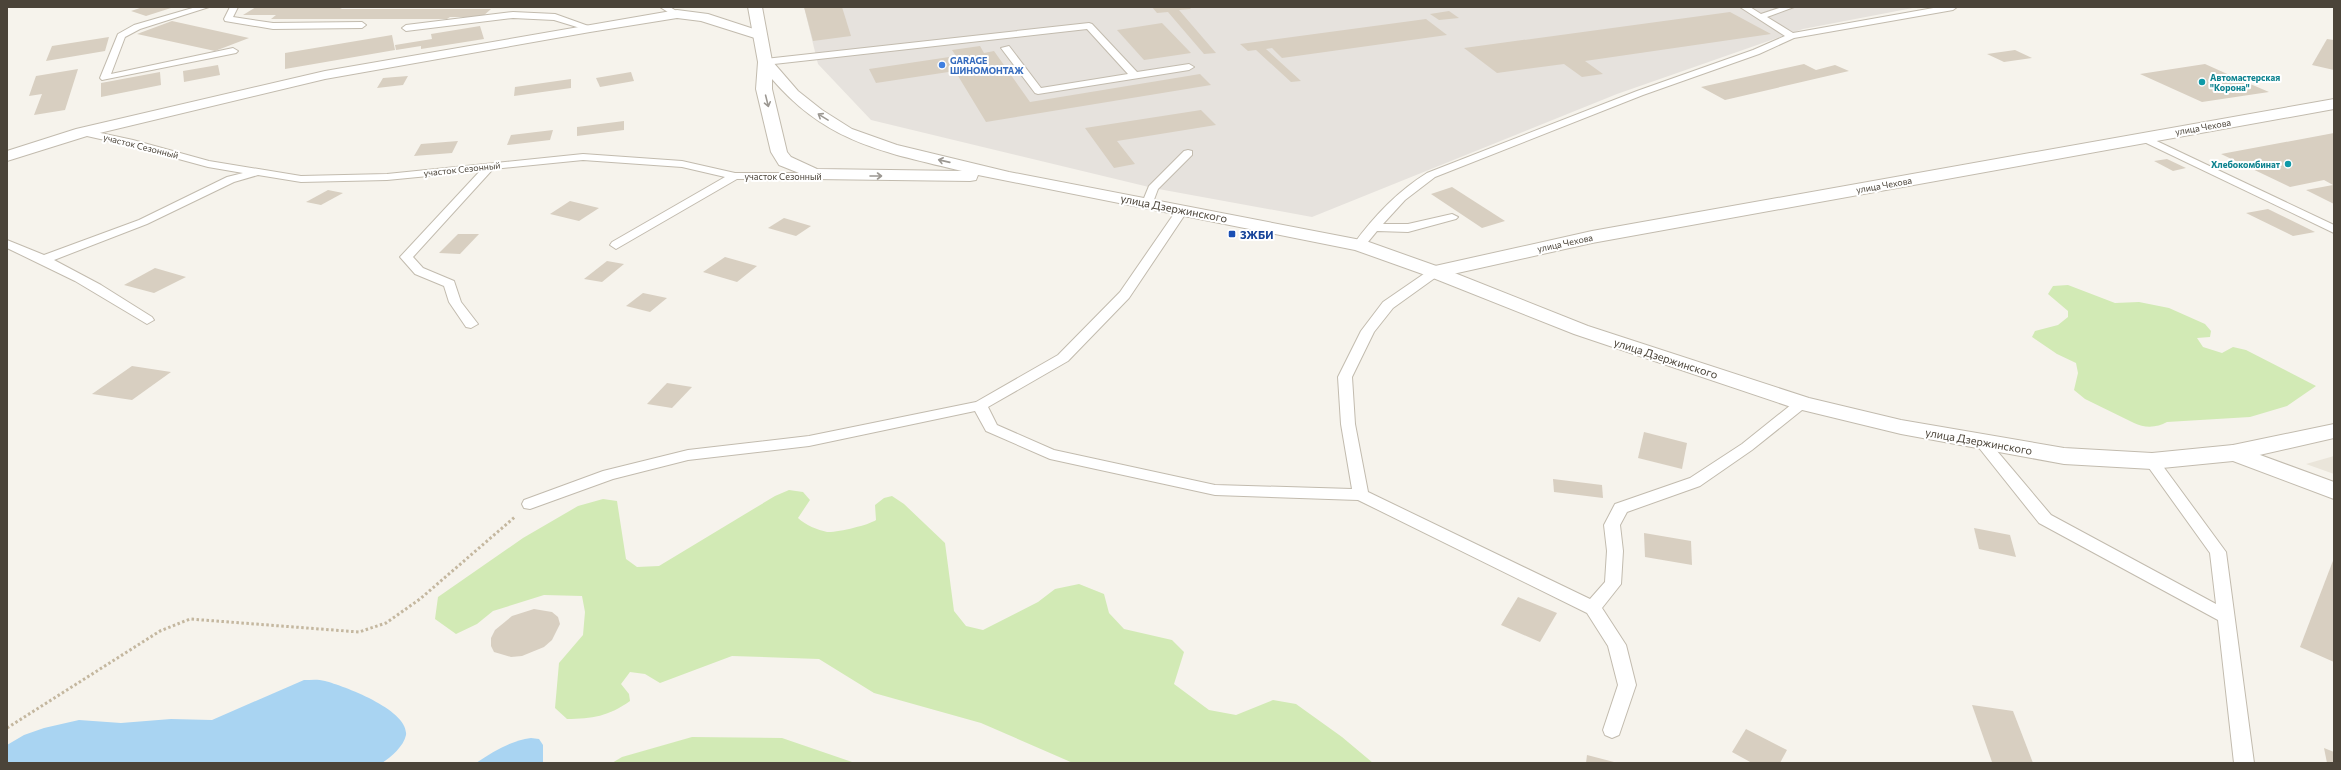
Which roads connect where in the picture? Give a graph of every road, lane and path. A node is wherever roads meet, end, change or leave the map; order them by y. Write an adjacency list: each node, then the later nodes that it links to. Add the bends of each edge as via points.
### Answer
1 (205, 7): 16 (lane, via 137,27 121,36 105,78)
2 (234, 7): 10 (lane, via 228,19 273,26)
3 (707, 7): 8 (street)
4 (754, 7): 13 (street)
5 (1744, 7): 9 (lane)
6 (1790, 7): 9 (lane)
7 (1953, 7): 14 (lane)
8 (670, 11): 12 (street); 13 (street, via 703,17)
9 (1760, 17): 14 (lane)
10 (362, 26)
11 (406, 28): 12 (lane, via 513,16 555,16)
12 (590, 28): 21 (street, via 325,75)
13 (758, 35): 17 (street)
14 (1792, 36): 33 (lane, via 1431,175 1417,183)
15 (1006, 48): 19 (lane, via 1038,91)
16 (233, 51)
17 (764, 62): 19 (lane, via 1089,26); 28 (street, улица Дзержинского, one-way to 28, via 764,89 780,152 785,161 814,174); 29 (street, улица Дзержинского, one-way to 17, via 892,149 846,132 816,113)
18 (1189, 67): 19 (lane)
19 (1136, 76)
20 (2334, 104): 22 (street, улица Чехова)
21 (82, 132): 24 (street); 26 (lane, участок Сезонный, via 208,164)
22 (2144, 138): 34 (lane); 39 (street, улица Чехова, via 1592,237)
23 (1188, 154): 30 (lane, via 1153,188)
24 (7, 156)
25 (491, 166): 26 (lane, участок Сезонный, via 387,177 301,179); 27 (lane, участок Сезонный, via 583,157 682,164); 41 (lane, via 406,257 419,271 450,284 455,302)
26 (262, 172): 38 (lane, via 231,179 143,222)
27 (735, 176): 28 (lane, участок Сезонный); 36 (lane)
28 (844, 176): 29 (street, улица Дзержинского, one-way to 29)
29 (1009, 177): 30 (street, улица Дзержинского)
30 (1148, 203): 31 (street, улица Дзержинского)
31 (1182, 210): 37 (street, улица Дзержинского); 43 (lane, via 1125,295 1063,358)
32 (1452, 217): 33 (lane, via 1408,228)
33 (1374, 227): 37 (lane)
34 (2334, 229)
35 (7, 244): 38 (lane)
36 (616, 245)
37 (1359, 245): 39 (street, улица Дзержинского)
38 (46, 259): 40 (lane, via 98,287)
39 (1435, 272): 42 (street, улица Дзержинского, via 1580,330); 49 (lane, via 1388,305 1368,331 1344,377 1348,424)
40 (147, 320)
41 (470, 324)
42 (1802, 403): 45 (street, улица Дзержинского, via 1901,428); 51 (lane, via 1748,447 1695,482 1621,508 1612,525 1615,551 1612,584)
43 (980, 406): 49 (lane, via 990,428 1050,454 1117,470 1215,490); 50 (lane, via 809,440 688,455 608,475)
44 (2334, 431): 46 (street, улица Дзержинского)
45 (1981, 441): 47 (street, улица Дзержинского, via 2064,456); 52 (lane, via 2045,519)
46 (2233, 454): 47 (street, улица Дзержинского); 48 (street)
47 (2152, 461): 52 (lane, via 2218,552)
48 (2334, 491)
49 (1361, 495): 51 (lane)
50 (530, 504): 53 (path, via 420,599 386,623 359,632 190,619 160,631)
51 (1594, 608): 54 (lane, via 1617,644 1627,685)
52 (2226, 617): 55 (lane)
53 (7, 728)
54 (1612, 730)
55 (2244, 763)

